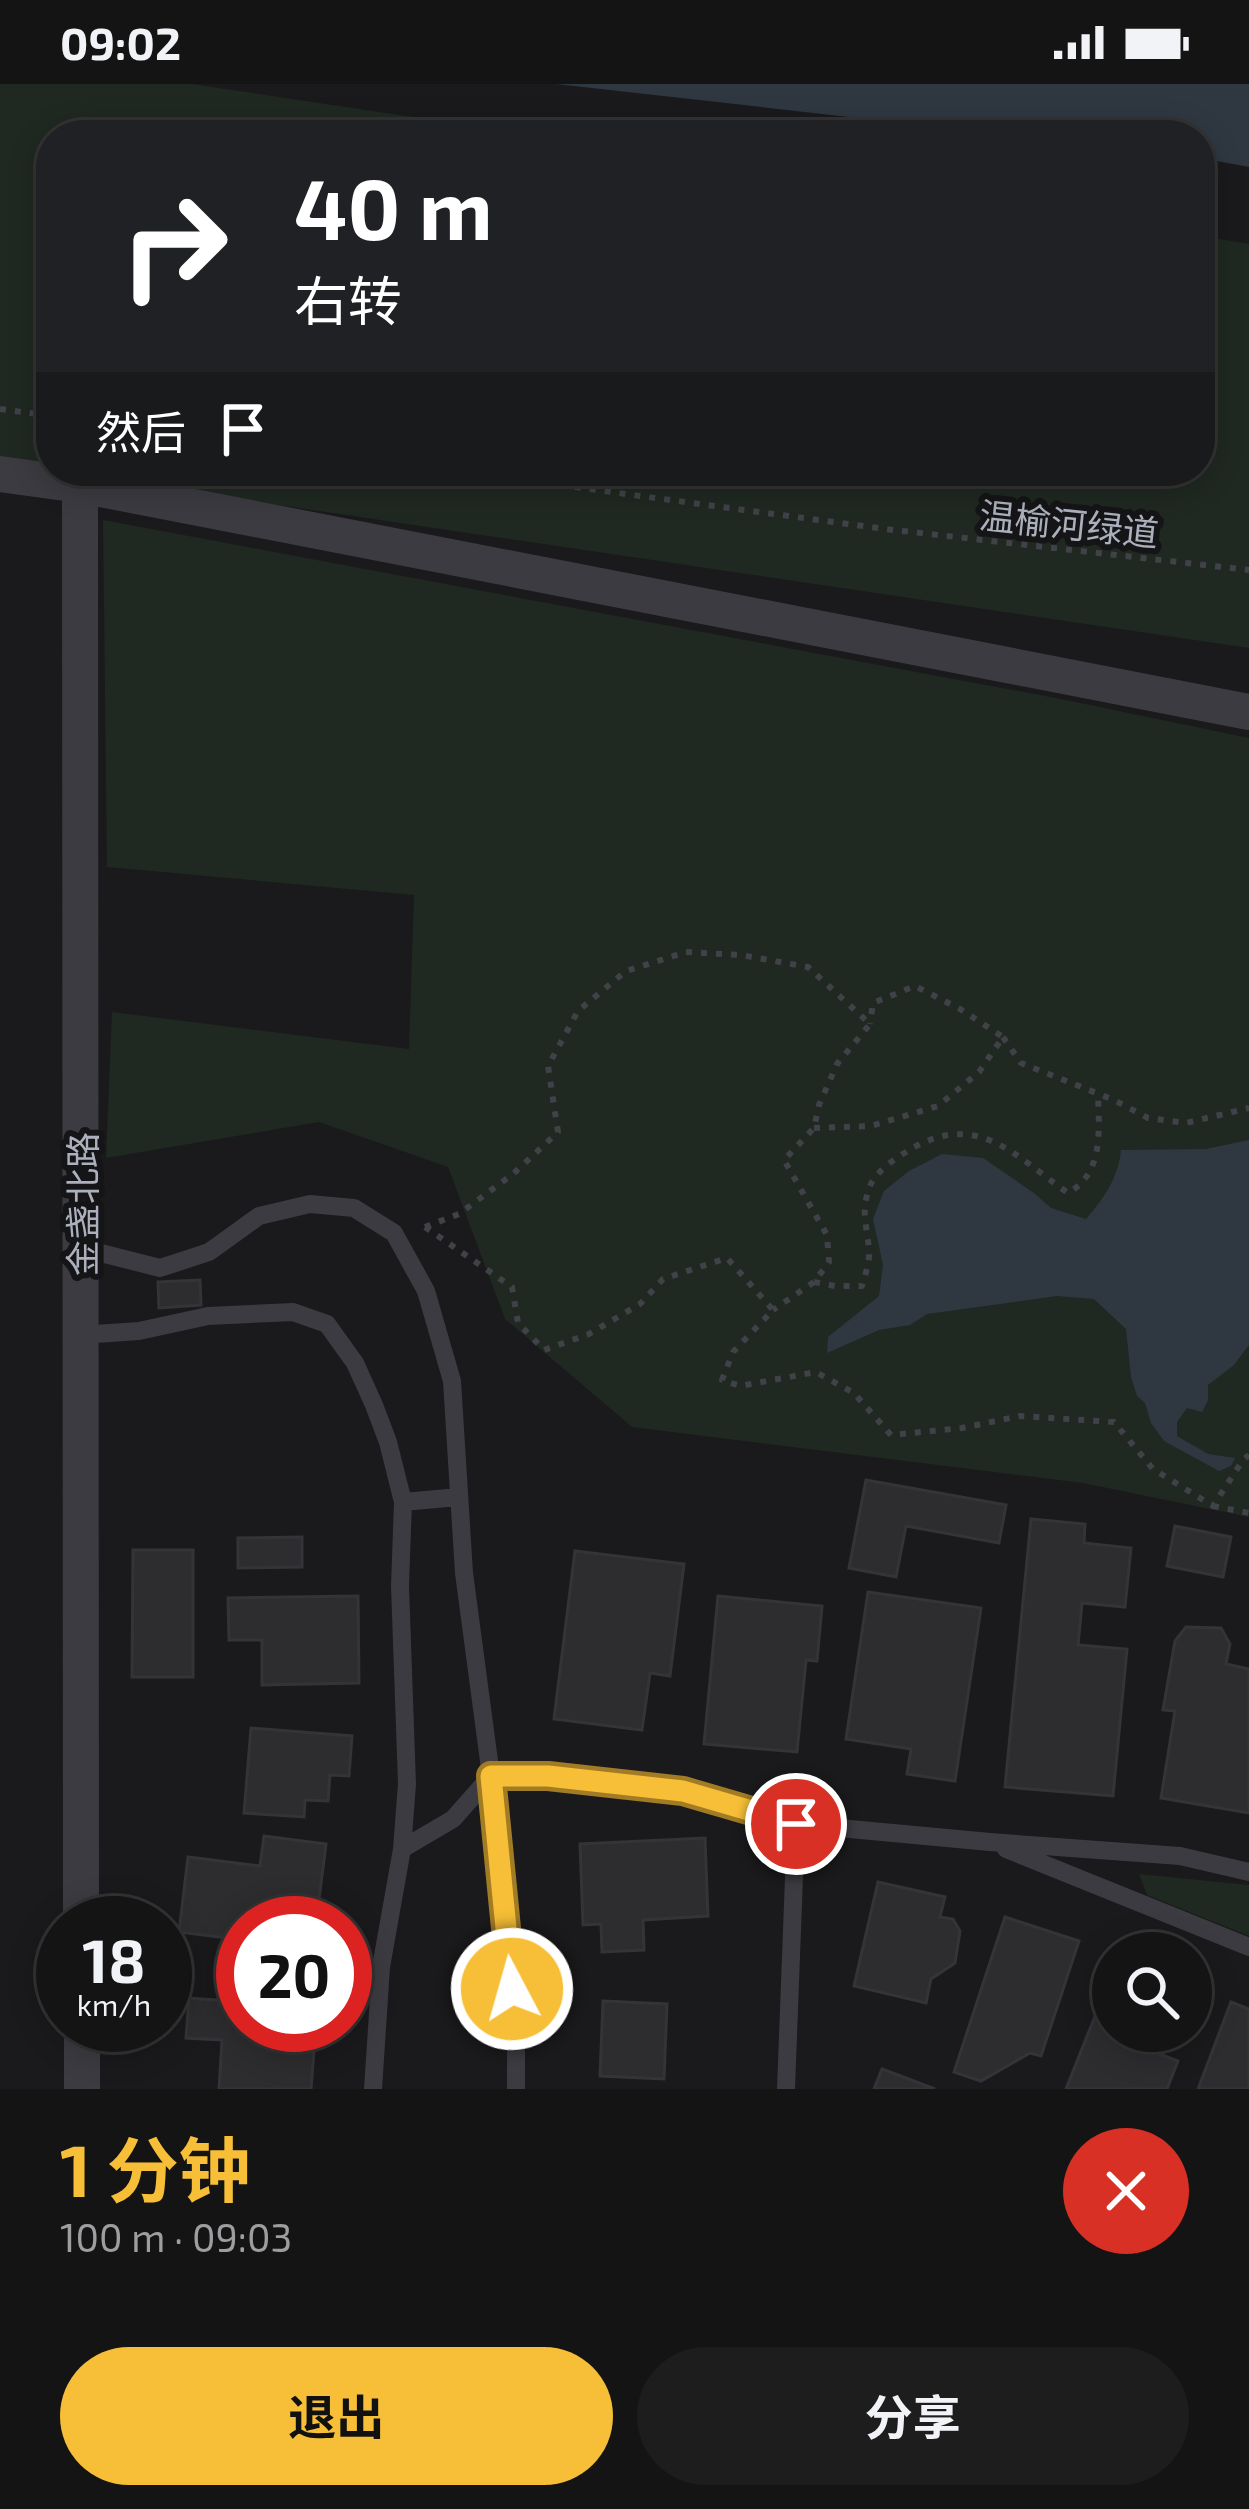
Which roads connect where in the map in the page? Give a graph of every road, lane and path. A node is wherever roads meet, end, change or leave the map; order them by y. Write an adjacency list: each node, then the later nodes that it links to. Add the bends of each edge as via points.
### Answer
1 (0, 409): 2 (path)
2 (36, 414)
3 (0, 474): 4 (street)
4 (36, 478)
5 (80, 486): 15 (street, 金盏北路)
6 (90, 486): 9 (street)
7 (567, 486): 8 (path, 温榆河绿道)
8 (1249, 570)
9 (1249, 712)
10 (870, 1024): 11 (path, via 873,1004 915,986); 14 (path, via 837,1064); 17 (path, via 808,967 686,952 626,971 578,1011 548,1066 558,1132 459,1214 425,1227 512,1287 518,1323 544,1350 590,1334 663,1280 728,1258)
11 (1003, 1037): 12 (path, via 1022,1063); 14 (path, via 979,1072 938,1106 871,1126)
12 (1098, 1094): 13 (path, via 1148,1118 1186,1123); 16 (path, via 1094,1166 1080,1186 1068,1193 993,1139 929,1139 871,1180 862,1286)
13 (1249, 1108)
14 (814, 1128): 16 (path, via 784,1160 827,1235 829,1262)
15 (81, 1248): 18 (street, 金盏北路); 20 (lane, via 160,1268 209,1252 260,1216 310,1204 354,1208 394,1233 426,1291 452,1381)
16 (814, 1282): 17 (path)
17 (773, 1310): 22 (path, via 733,1352 722,1380 740,1386 816,1372 854,1393 891,1435 1020,1416 1114,1422 1153,1469)
18 (80, 1335): 21 (lane, via 293,1312 327,1324 374,1405); 29 (street, 金盏北路)
19 (1249, 1455): 22 (path)
20 (459, 1497): 21 (lane); 24 (lane)
21 (403, 1502): 27 (lane)
22 (1213, 1506): 23 (path)
23 (1249, 1513)
24 (491, 1776): 25 (lane, via 683,1791); 27 (lane, via 453,1819); 34 (lane)
25 (796, 1824): 26 (lane); 35 (lane)
26 (990, 1842): 28 (lane, via 1180,1856); 30 (lane)
27 (402, 1849): 33 (lane, via 381,1967)
28 (1249, 1871)
29 (81, 1896)
30 (1249, 1947)
31 (82, 2052): 32 (street)
32 (82, 2089)
33 (373, 2089)
34 (516, 2089)
35 (786, 2089)

